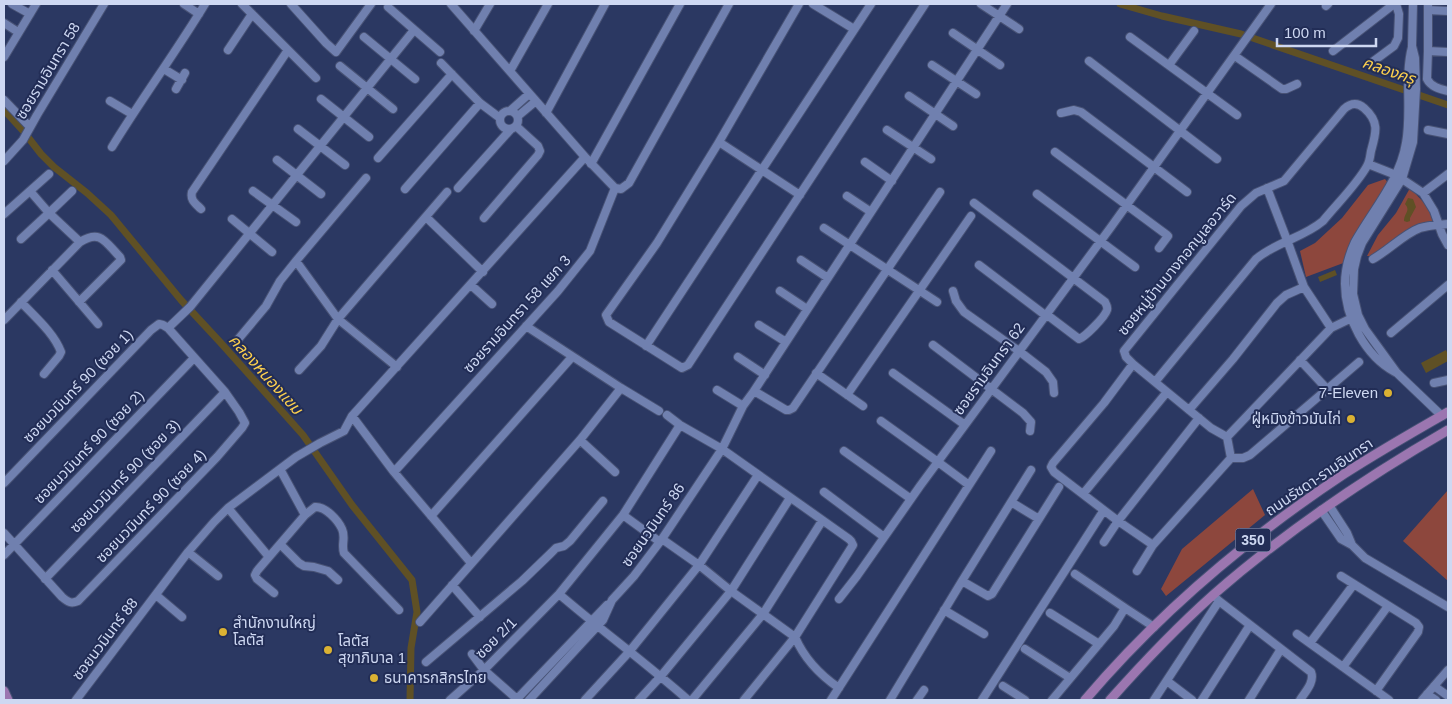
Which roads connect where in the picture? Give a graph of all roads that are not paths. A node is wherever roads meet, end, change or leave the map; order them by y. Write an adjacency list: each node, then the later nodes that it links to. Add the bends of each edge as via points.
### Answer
1 (12, 4): 27 (street)
2 (36, 4): 27 (street)
3 (104, 4): 89 (street, ซอยรามอินทรา 58)
4 (184, 4): 28 (street)
5 (206, 4): 28 (street)
6 (242, 4): 29 (street)
7 (291, 4): 8 (street, via 336,52)
8 (371, 4)
9 (451, 4): 37 (street)
10 (490, 4): 37 (street)
11 (548, 4): 59 (street)
12 (605, 4): 79 (street)
13 (680, 4): 108 (street)
14 (729, 4): 120 (street, via 629,183 621,189)
15 (799, 4): 96 (street)
16 (814, 4): 32 (street)
17 (870, 4): 32 (street)
18 (925, 4): 132 (street)
19 (981, 4): 30 (street)
20 (1007, 4): 30 (street, ซอยนวมินทร์ 86)
21 (1271, 4): 49 (street, ซอยรามอินทรา 62)
22 (1395, 4): 44 (street); 53 (street, via 1399,14 1398,38 1394,46)
23 (1413, 4): 116 (street, via 1409,58 1412,99)
24 (388, 7): 34 (street)
25 (1428, 7): 26 (street); 45 (street)
26 (1448, 10)
27 (30, 14): 36 (street)
28 (199, 14): 58 (street)
29 (252, 14): 42 (street); 43 (street)
30 (999, 16): 33 (street); 41 (street, ซอยนวมินทร์ 86)
31 (4, 23): 36 (street)
32 (854, 29): 112 (street)
33 (1019, 29)
34 (414, 30): 46 (street); 50 (street)
35 (1194, 31): 56 (street)
36 (18, 32): 48 (street)
37 (474, 32): 59 (street)
38 (953, 33): 41 (street)
39 (1130, 36): 56 (street)
40 (364, 37): 50 (street)
41 (977, 49): 55 (street); 63 (street, ซอยนวมินทร์ 86)
42 (228, 50)
43 (288, 50): 61 (street); 137 (street, via 192,192 192,201)
44 (1333, 51)
45 (1428, 51): 47 (street); 67 (street, via 1426,79 1428,83)
46 (440, 52)
47 (1448, 52)
48 (4, 56)
49 (1235, 56): 64 (street, via 1282,89); 68 (street, ซอยรามอินทรา 62)
50 (390, 60): 62 (street); 65 (street)
51 (1089, 61): 93 (street)
52 (441, 63): 60 (street)
53 (1371, 63)
54 (932, 65): 63 (street)
55 (1000, 65)
56 (1169, 65): 68 (street)
57 (340, 66): 65 (street)
58 (164, 69): 66 (street, via 184,76); 81 (street)
59 (510, 71): 69 (street)
60 (452, 74): 76 (street); 102 (street)
61 (316, 78)
62 (415, 79)
63 (956, 81): 70 (street); 82 (street, ซอยนวมินทร์ 86)
64 (1297, 84)
65 (367, 88): 77 (street); 85 (street)
66 (176, 89)
67 (1448, 91)
68 (1208, 92): 83 (street); 93 (street, ซอยรามอินทรา 62)
69 (530, 94): 75 (street); 78 (street)
70 (976, 94)
71 (909, 96): 82 (street)
72 (321, 99): 85 (street)
73 (4, 100): 89 (street)
74 (110, 101): 81 (street)
75 (536, 101): 79 (street); 84 (street)
76 (480, 103): 86 (street); 122 (street)
77 (393, 109)
78 (511, 110): 84 (street); 86 (street, via 505,111)
79 (546, 113): 101 (street)
80 (1061, 113): 111 (street, via 1081,112)
81 (132, 114): 97 (street)
82 (935, 114): 87 (street); 99 (street, ซอยนวมินทร์ 86)
83 (1237, 114)
84 (518, 116): 88 (street)
85 (344, 117): 95 (street); 98 (street)
86 (500, 118): 88 (street, via 502,127)
87 (952, 126)
88 (514, 127): 119 (street); 143 (street, via 540,151)
89 (30, 128): 106 (street, ซอยรามอินทรา 58)
90 (298, 129): 98 (street)
91 (887, 130): 99 (street)
92 (1428, 130): 94 (street)
93 (1180, 131): 104 (street); 111 (street, ซอยรามอินทรา 62)
94 (1448, 134)
95 (369, 137)
96 (719, 142): 112 (street); 192 (street, via 657,243 606,315 609,322)
97 (112, 146)
98 (320, 146): 110 (street); 115 (street)
99 (913, 147): 103 (street); 118 (street, ซอยนวมินทร์ 86)
100 (1055, 152): 135 (street)
101 (585, 157): 108 (street); 165 (street, ซอยนวมินทร์ 88)
102 (378, 158)
103 (931, 159)
104 (1217, 159)
105 (277, 160): 115 (street)
106 (4, 161)
107 (865, 162): 118 (street)
108 (591, 164): 120 (street)
109 (1368, 164): 116 (street); 121 (street, ซอยหมู่บ้านบางกอกบูเลอวาร์ด, via 1375,122 1361,106 1352,104 1344,109 1284,181); 151 (street, ซอยหมู่บ้านบางกอกบูเลอวาร์ด, via 1323,221)
110 (345, 165)
111 (1153, 167): 128 (street); 135 (street, ซอยรามอินทรา 62)
112 (762, 169): 132 (street); 192 (street)
113 (48, 174): 123 (street)
114 (1448, 174): 129 (street)
115 (297, 175): 130 (street); 136 (street)
116 (1399, 177): 129 (street); 180 (street, via 1361,231 1350,253 1346,268 1346,296)
117 (366, 178): 160 (street)
118 (892, 180): 138 (street, ซอยนวมินทร์ 86)
119 (458, 188)
120 (615, 188): 185 (street, ซอยรามอินทรา 58 แยก 3, via 590,251)
121 (1267, 188): 151 (street); 199 (street, ซอยหมู่บ้านบางกอกบูเลอวาร์ด, via 1241,206 1126,347 1125,354)
122 (405, 189)
123 (30, 191): 139 (street); 140 (street)
124 (72, 191): 139 (street)
125 (253, 191): 136 (street)
126 (446, 192): 142 (street)
127 (940, 192): 163 (street)
128 (1187, 192)
129 (1423, 193): 147 (street)
130 (321, 194)
131 (1037, 194): 152 (street)
132 (800, 195): 192 (street, via 688,365 682,368)
133 (847, 196): 138 (street)
134 (974, 203): 167 (street)
135 (1126, 205): 152 (street, ซอยรามอินทรา 62); 156 (street, via 1167,234)
136 (272, 206): 145 (street); 149 (street)
137 (201, 209)
138 (872, 212): 154 (street, ซอยนวมินทร์ 86)
139 (49, 213): 150 (street); 153 (street)
140 (4, 214)
141 (971, 216): 172 (street)
142 (426, 217): 165 (street); 181 (street)
143 (484, 218)
144 (232, 219): 149 (street)
145 (296, 222)
146 (1448, 224): 147 (street)
147 (1439, 226): 155 (street); 158 (street, via 1420,228)
148 (824, 228): 154 (street)
149 (250, 233): 157 (street); 186 (street, via 188,310)
150 (21, 238)
151 (1288, 240): 170 (street); 207 (street, ซอยหมู่บ้านบางกอกบูเลอวาร์ด, via 1256,259)
152 (1100, 241): 162 (street); 167 (street, ซอยรามอินทรา 62)
153 (80, 242): 164 (street); 175 (street, via 95,236 100,238 121,260)
154 (850, 245): 163 (street); 166 (street, ซอยนวมินทร์ 86)
155 (1448, 245)
156 (1159, 248)
157 (272, 252)
158 (1373, 259)
159 (801, 260): 166 (street)
160 (296, 261): 181 (street); 190 (street, via 266,306)
161 (979, 265): 179 (street)
162 (1135, 268)
163 (888, 269): 172 (street); 202 (street)
164 (52, 270): 174 (street); 175 (street)
165 (483, 272): 168 (street, ซอยนวมินทร์ 88)
166 (828, 278): 178 (street, ซอยนวมินทร์ 86)
167 (1073, 278): 179 (street, ซอยรามอินทรา 62); 179 (street, via 1105,302 1107,310 1101,318 1079,339)
168 (472, 285): 177 (street); 200 (street, ซอยนวมินทร์ 88)
169 (1448, 285): 188 (street)
170 (1304, 287): 187 (street); 221 (street, via 1286,295 1278,303)
171 (780, 291): 178 (street)
172 (920, 291): 176 (street); 217 (street)
173 (953, 291): 193 (street, via 964,312)
174 (21, 302): 182 (street); 203 (street, via 59,345 59,356)
175 (79, 302): 183 (street)
176 (937, 302)
177 (492, 304)
178 (807, 309): 189 (street, ซอยนวมินทร์ 86)
179 (1046, 314): 193 (street, ซอยรามอินทรา 62)
180 (1355, 316): 187 (street); 222 (street, via 1360,337 1369,349 1386,367)
181 (338, 319): 200 (street); 201 (street, via 321,346)
182 (4, 320)
183 (98, 324)
184 (759, 325): 189 (street)
185 (526, 326): 194 (street); 240 (street, ซอยรามอินทรา 58 แยก 3)
186 (168, 328): 196 (street); 243 (street, ซอยนวมินทร์ 90 (ซอย 1), via 159,324 151,330)
187 (1331, 328): 197 (street)
188 (1391, 333)
189 (786, 342): 205 (street, ซอยนวมินทร์ 86)
190 (235, 343)
191 (933, 344): 210 (street)
192 (646, 346)
193 (1019, 352): 210 (street, ซอยรามอินทรา 62); 215 (street, via 1046,372 1053,382)
194 (572, 357): 209 (street); 257 (street)
195 (738, 357): 205 (street)
196 (194, 358): 214 (street); 265 (street, ซอยนวมินทร์ 90 (ซอย 2))
197 (1300, 360): 212 (street); 231 (street)
198 (1359, 362): 212 (street)
199 (1133, 364): 207 (street); 247 (street, via 1052,465 1054,472)
200 (397, 367): 224 (street, ซอยนวมินทร์ 88)
201 (299, 370)
202 (816, 373): 213 (street, via 791,409 786,410); 217 (street)
203 (44, 374)
204 (893, 374): 228 (street)
205 (765, 375): 213 (street, ซอยนวมินทร์ 86)
206 (1448, 380): 208 (street)
207 (1155, 382): 216 (street)
208 (1434, 383)
209 (621, 388): 220 (street); 232 (street)
210 (991, 389): 228 (street, ซอยรามอินทรา 62); 230 (street, via 1023,413 1030,422)
211 (717, 390): 218 (street)
212 (1328, 390): 236 (street, via 1250,455)
213 (754, 391): 218 (street, ซอยนวมินทร์ 86)
214 (225, 392): 277 (street, ซอยนวมินทร์ 90 (ซอย 3)); 277 (street, ซอยนวมินทร์ 90 (ซอย 4), via 245,422 217,457 78,601 69,603)
215 (1054, 392)
216 (1167, 392): 221 (street); 247 (street)
217 (847, 394): 219 (street)
218 (743, 406): 233 (street, ซอยนวมินทร์ 86)
219 (863, 406)
220 (659, 410)
221 (1189, 410): 225 (street)
222 (1445, 414): 300 (main road, ถนนรัชดา-รามอินทรา / 350, via 1368,459 1298,506 1219,567)
223 (667, 415): 227 (street)
224 (352, 416): 238 (street, ซอยนวมินทร์ 88, via 344,431); 240 (street)
225 (1199, 418): 231 (street); 260 (street)
226 (881, 421): 237 (street)
227 (680, 425): 233 (street); 255 (street, ซอย 2/1)
228 (965, 425): 237 (street, ซอยรามอินทรา 62)
229 (1448, 430): 253 (main road, ถนนรัชดา-รามอินทรา / 350)
230 (1030, 431)
231 (1227, 437): 236 (street)
232 (580, 440): 241 (street); 271 (street)
233 (722, 449): 242 (street); 263 (street, ซอยนวมินทร์ 86)
234 (844, 450): 249 (street)
235 (991, 451): 244 (street)
236 (1231, 458): 267 (street)
237 (938, 462): 244 (street); 249 (street, ซอยรามอินทรา 62)
238 (280, 469): 252 (street, ซอยนวมินทร์ 88); 256 (street)
239 (1031, 470): 251 (street)
240 (394, 472): 257 (street)
241 (615, 472)
242 (758, 475): 248 (street); 272 (street)
243 (4, 484)
244 (969, 486): 319 (street)
245 (1059, 487): 258 (street)
246 (824, 492): 262 (street)
247 (1083, 494): 260 (street)
248 (790, 498): 259 (street); 282 (street)
249 (911, 499): 262 (street, ซอยรามอินทรา 62)
250 (603, 501): 296 (street, via 570,541 556,548)
251 (1011, 502): 258 (street); 279 (street)
252 (228, 508): 268 (street, ซอยนวมินทร์ 88); 270 (street)
253 (1325, 508): 286 (main road, ถนนรัชดา-รามอินทรา / 350, via 1270,549); 289 (street, via 1365,558)
254 (1102, 513): 339 (street)
255 (624, 515): 263 (street); 284 (street, ซอย 2/1)
256 (305, 516): 266 (street); 291 (street, via 315,507 326,509 342,529 344,553)
257 (431, 516): 271 (street)
258 (1039, 519): 279 (street, via 992,594 988,596)
259 (822, 521): 294 (street); 303 (street, via 853,545)
260 (1118, 521): 264 (street); 267 (street)
261 (4, 533): 265 (street)
262 (884, 537): 287 (street, ซอยรามอินทรา 62)
263 (661, 541): 272 (street); 298 (street, ซอยนวมินทร์ 86, via 612,600 603,620)
264 (1104, 542)
265 (15, 544): 269 (street, ซอยนวมินทร์ 90 (ซอย 2)); 277 (street)
266 (280, 544): 270 (street); 278 (street, via 299,563 328,571)
267 (1153, 545): 273 (street)
268 (188, 552): 275 (street); 285 (street, ซอยนวมินทร์ 88)
269 (4, 555)
270 (269, 557): 283 (street, via 256,575)
271 (471, 563): 281 (street)
272 (699, 565): 282 (street); 308 (street)
273 (1137, 571)
274 (1075, 574): 290 (street)
275 (218, 576)
276 (1341, 576): 280 (street)
277 (45, 579)
278 (338, 580)
279 (962, 581): 292 (street)
280 (1354, 584): 288 (street); 304 (street)
281 (452, 586): 296 (street); 297 (street)
282 (731, 591): 294 (street); 314 (street)
283 (274, 593)
284 (559, 594): 298 (street); 312 (street, ซอย 2/1)
285 (156, 595): 295 (street); 327 (street, ซอยนวมินทร์ 88)
286 (1216, 598): 299 (street); 316 (street); 343 (main road, ถนนรัชดา-รามอินทรา / 350, via 1163,643)
287 (839, 599)
288 (1388, 606): 311 (street); 321 (street, via 1419,627)
289 (1448, 607)
290 (1125, 608): 300 (street); 305 (street)
291 (399, 610)
292 (944, 610): 301 (street); 337 (street)
293 (1050, 613): 305 (street)
294 (763, 614): 303 (street); 334 (street)
295 (182, 617)
296 (480, 617): 310 (street)
297 (420, 622)
298 (594, 624): 308 (street); 329 (street, ซอยนวมินทร์ 86); 330 (street, ซอยนวมินทร์ 86)
299 (1250, 626): 307 (street); 347 (street)
300 (1154, 627): 342 (main road, ถนนรัชดา-รามอินทรา / 350)
301 (984, 634)
302 (1297, 634): 304 (street)
303 (795, 637): 319 (street, via 811,663); 335 (street)
304 (1310, 643): 311 (street)
305 (1099, 644): 315 (street)
306 (1025, 649): 315 (street)
307 (1281, 649): 348 (street); 349 (street, via 1313,675)
308 (629, 652): 314 (street); 331 (street)
309 (472, 654): 312 (street)
310 (426, 662)
311 (1343, 667): 321 (street)
312 (484, 670): 328 (street, ซอย 2/1); 329 (street)
313 (1448, 670): 318 (street)
314 (661, 676): 332 (street); 333 (street)
315 (1070, 678): 341 (street)
316 (1167, 681): 323 (street); 344 (street)
317 (1003, 686): 340 (street)
318 (1434, 686): 324 (street); 325 (street)
319 (839, 688): 336 (street)
320 (924, 690): 338 (street)
321 (1376, 690): 350 (street)
322 (4, 691): 326 (main road)
323 (1182, 693): 345 (street); 346 (street)
324 (1448, 696)
325 (1425, 697): 351 (street)
326 (8, 700)
327 (76, 700)
328 (450, 700)
329 (517, 700)
330 (529, 700)
331 (585, 700)
332 (639, 700)
333 (688, 700)
334 (692, 700)
335 (744, 700)
336 (831, 700)
337 (890, 700)
338 (918, 700)
339 (982, 700)
340 (1025, 700)
341 (1052, 700)
342 (1085, 700)
343 (1110, 700)
344 (1154, 700)
345 (1177, 700)
346 (1192, 700)
347 (1202, 700)
348 (1249, 700)
349 (1300, 700)
350 (1390, 700)
351 (1436, 700)

